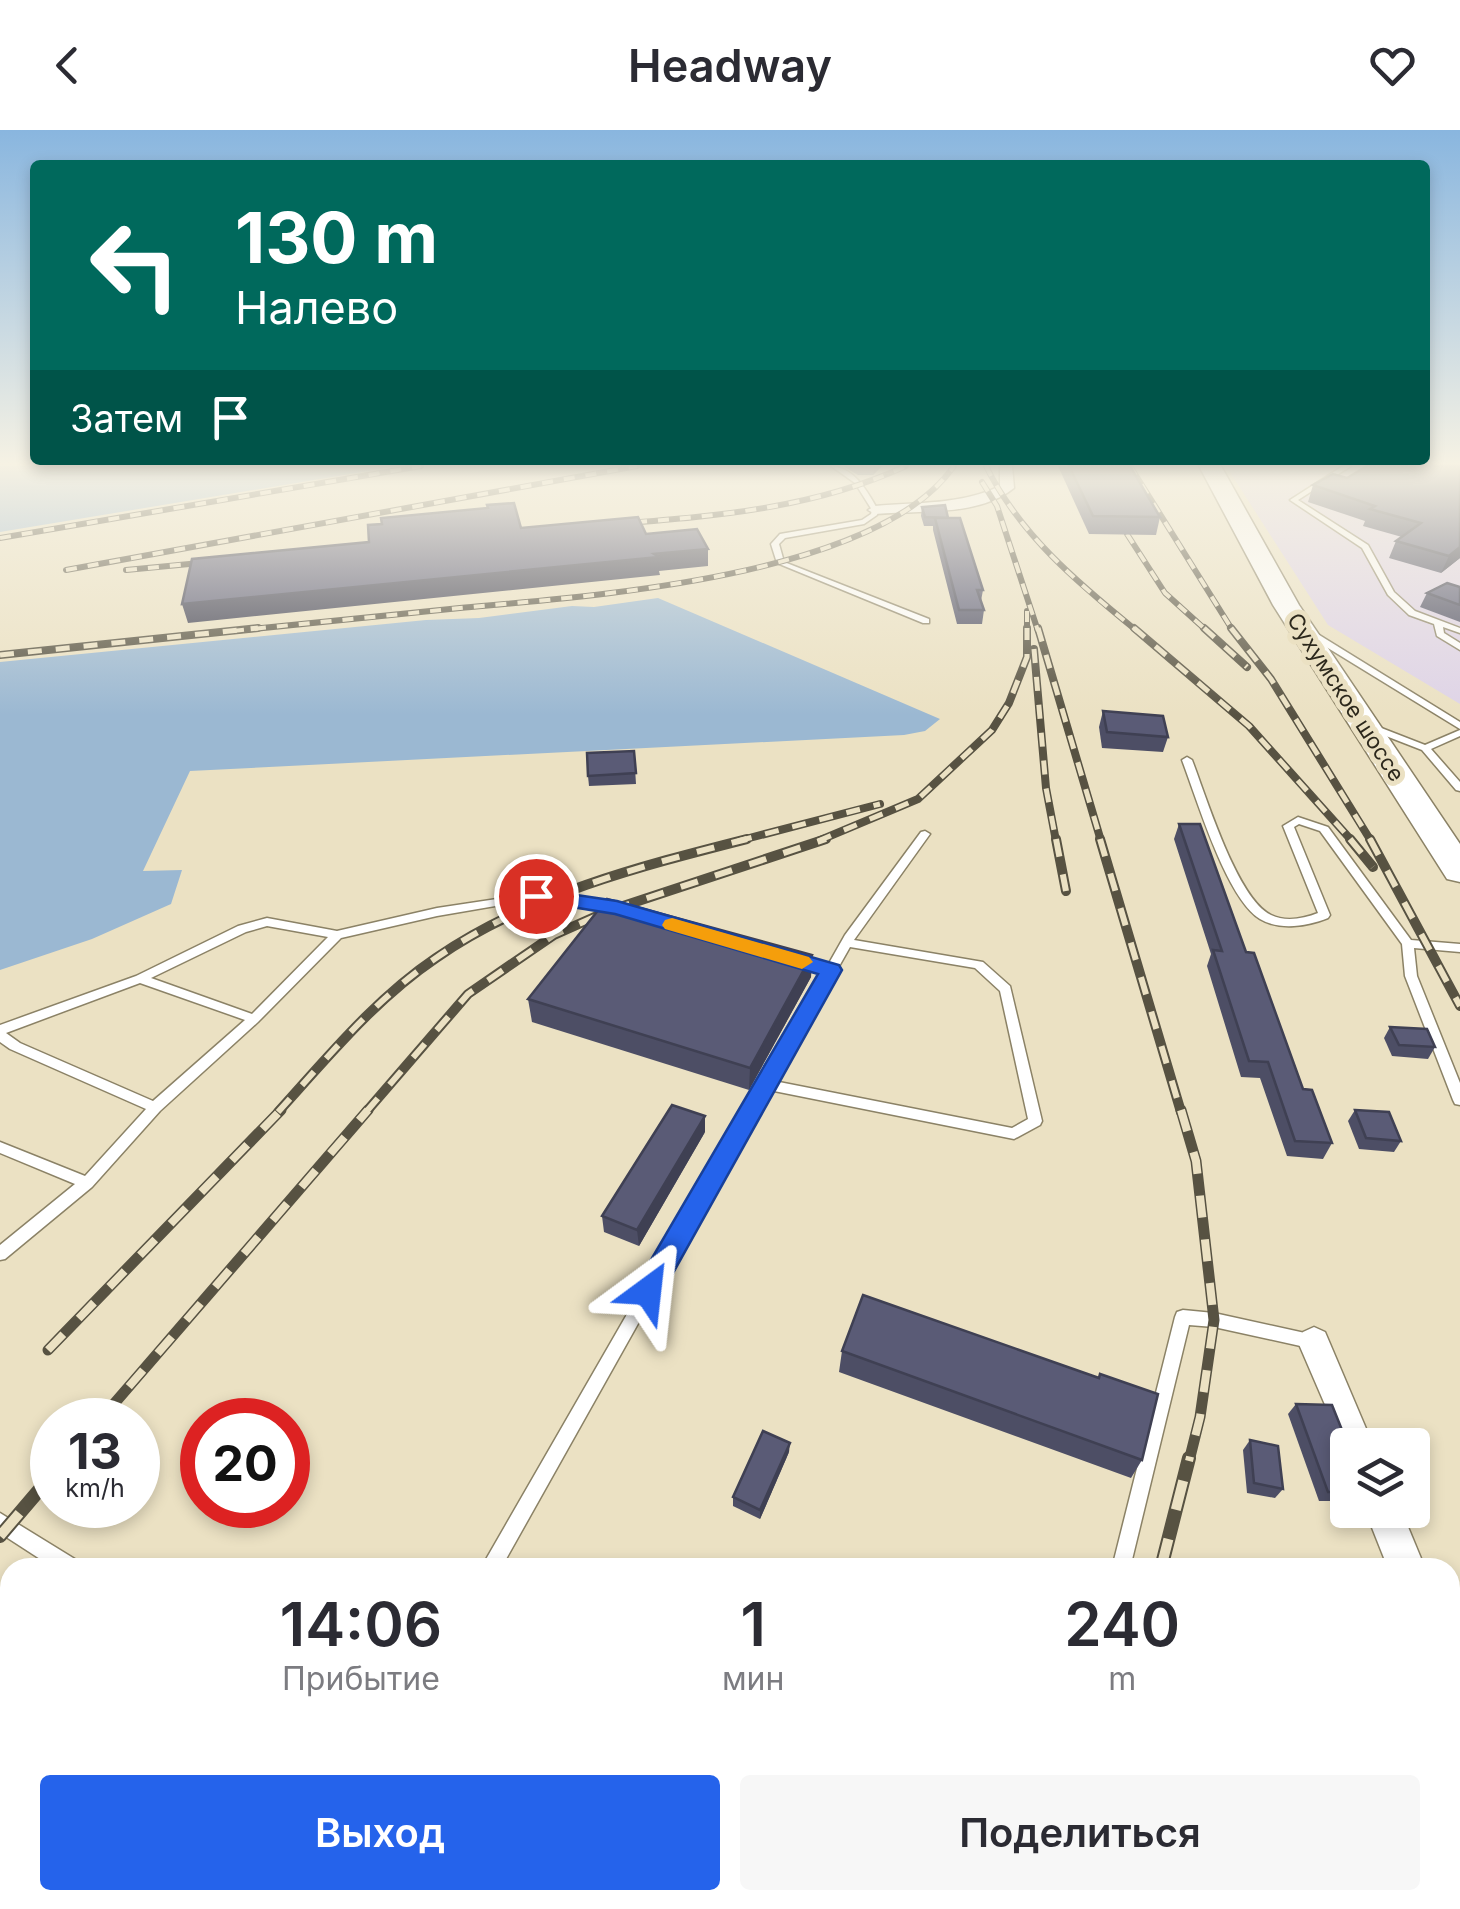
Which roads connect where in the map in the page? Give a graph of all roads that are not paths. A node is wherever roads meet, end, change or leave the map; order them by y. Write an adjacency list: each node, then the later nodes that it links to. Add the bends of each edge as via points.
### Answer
1 (777, 549): 4 (lane, via 782,563)
2 (1256, 549): 6 (highway, Сухумское шоссе)
3 (1368, 549): 5 (lane, via 1390,593)
4 (926, 620)
5 (1438, 624): 7 (lane); 8 (lane, via 1440,634)
6 (1300, 627): 9 (highway, Сухумское шоссе); 10 (lane)
7 (1460, 632)
8 (1460, 647)
9 (1364, 724): 11 (lane); 15 (highway, Сухумское шоссе)
10 (1460, 729): 11 (lane)
11 (1425, 748): 13 (lane)
12 (1187, 760): 19 (lane, via 1242,896 1262,916 1312,922 1324,915 1288,826 1298,820 1324,828)
13 (1460, 788)
14 (925, 834): 18 (lane)
15 (1460, 871)
16 (632, 913): 17 (lane, via 536,896)
17 (337, 935): 23 (lane, via 267,922); 24 (lane)
18 (847, 943): 22 (lane); 26 (lane, via 979,965 1006,989 1036,1121 1014,1134)
19 (1408, 944): 20 (lane); 27 (lane, via 1411,976)
20 (1460, 948)
21 (776, 954): 22 (lane)
22 (831, 970): 26 (lane)
23 (140, 980): 24 (lane); 25 (lane)
24 (254, 1019): 28 (lane)
25 (0, 1033): 28 (lane)
26 (766, 1084): 37 (lane)
27 (1460, 1100)
28 (155, 1107): 30 (lane)
29 (0, 1147): 30 (lane)
30 (86, 1183): 31 (lane)
31 (0, 1254)
32 (1314, 1342): 33 (street); 38 (lane, via 1184,1317)
33 (1349, 1428)
34 (0, 1522): 36 (lane)
35 (1390, 1528): 39 (street)
36 (56, 1558)
37 (496, 1558)
38 (1124, 1558)
39 (1403, 1558)

